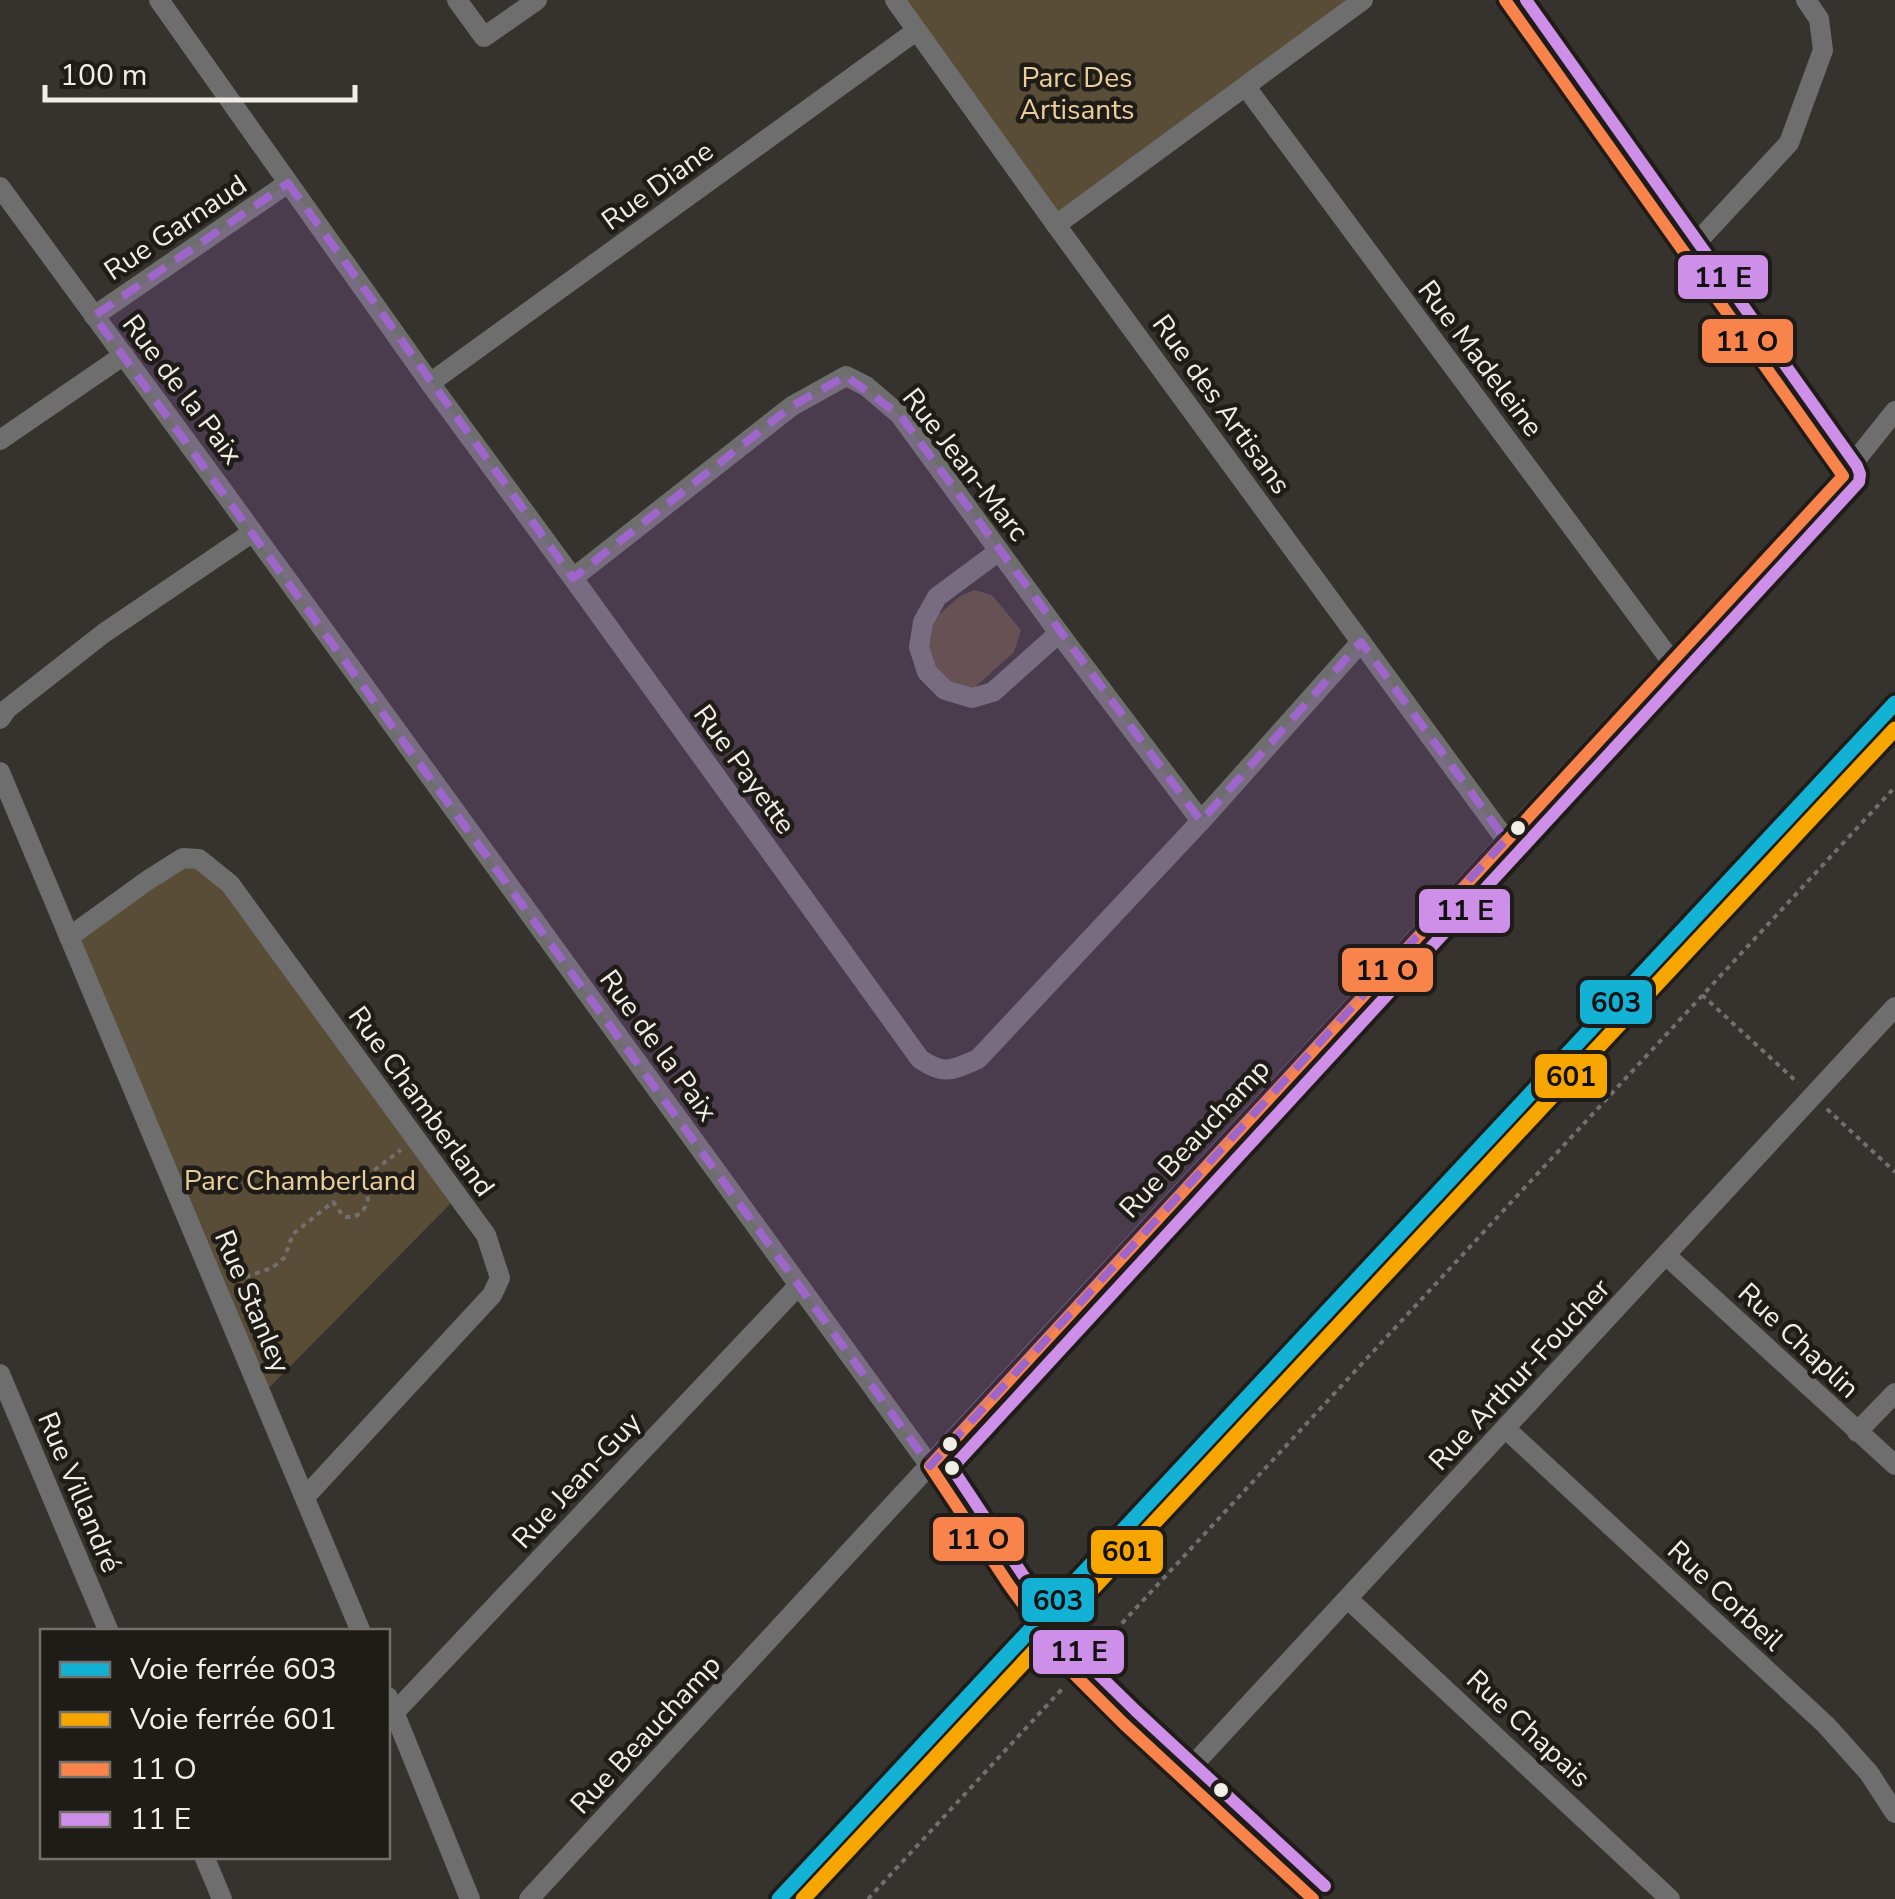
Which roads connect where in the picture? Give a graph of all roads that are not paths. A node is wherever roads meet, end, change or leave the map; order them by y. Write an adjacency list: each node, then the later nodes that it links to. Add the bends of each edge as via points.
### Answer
1 (159, 0): 10 (street, Rue Payette)
2 (457, 0): 3 (street, via 484,36)
3 (537, 0)
4 (895, 0): 8 (street, Rue des Artisans)
5 (1363, 0): 9 (street)
6 (1505, 0): 13 (street)
7 (1806, 0): 13 (street, via 1819,19 1824,50 1789,143)
8 (916, 31): 12 (street, Rue des Artisans); 16 (street, Rue Diane)
9 (1246, 86): 12 (street); 25 (street, Rue Madeleine)
10 (288, 183): 14 (street, Rue Garnaud); 16 (street, Rue Payette)
11 (0, 187): 14 (street, Rue de la Paix)
12 (1056, 224): 24 (street, Rue des Artisans)
13 (1685, 254): 19 (street)
14 (94, 316): 15 (street, Rue de la Paix)
15 (124, 354): 18 (street); 20 (street, Rue de la Paix)
16 (430, 383): 22 (street, Rue Payette)
17 (1895, 411): 19 (street, Rue Beauchamp)
18 (0, 440)
19 (1843, 476): 25 (street, Rue Beauchamp)
20 (254, 532): 26 (street, via 104,634); 33 (street, Rue de la Paix)
21 (999, 551): 22 (street, Rue Jean-Marc, via 900,415 846,376 792,406); 23 (street, Rue Jean-Marc); 23 (street, via 937,598 919,647 928,672 945,690 972,698 993,692)
22 (574, 578): 28 (street, Rue Payette, via 920,1060 936,1070 978,1058)
23 (1059, 633): 28 (street, Rue Jean-Marc)
24 (1361, 642): 28 (street, Rue Payette); 29 (street, Rue des Artisans)
25 (1672, 662): 29 (street, Rue Beauchamp)
26 (0, 719)
27 (0, 772): 30 (street, Rue Stanley)
28 (1201, 821)
29 (1506, 840): 39 (street, Rue Beauchamp)
30 (69, 937): 40 (street, Rue Stanley); 40 (street, Rue Chamberland, via 183,858 199,859 230,884 486,1235 500,1278 492,1295)
31 (1895, 1007): 32 (street, Rue Arthur-Foucher)
32 (1667, 1256): 36 (street, Rue Arthur-Foucher); 37 (street, Rue Chaplin)
33 (799, 1285): 39 (street, Rue de la Paix); 44 (street, Rue Jean-Guy)
34 (0, 1374): 42 (street, Rue Villandré)
35 (1895, 1393): 37 (street)
36 (1506, 1429): 41 (street, Rue Arthur-Foucher); 46 (street, Rue Corbeil, via 1826,1725)
37 (1857, 1432): 38 (street, Rue Chaplin)
38 (1895, 1465)
39 (930, 1466): 45 (street, Rue de la Paix, via 1075,1675); 50 (street, Rue Beauchamp)
40 (306, 1496): 43 (street, Rue Stanley)
41 (1348, 1599): 45 (street, Rue Arthur-Foucher); 52 (street, Rue Chapais)
42 (108, 1629)
43 (360, 1629)
44 (391, 1705): 49 (street)
45 (1182, 1778): 51 (street, Rue de la Paix)
46 (1895, 1813)
47 (205, 1859): 48 (street)
48 (222, 1899)
49 (470, 1899)
50 (529, 1899)
51 (1313, 1899)
52 (1670, 1899)

